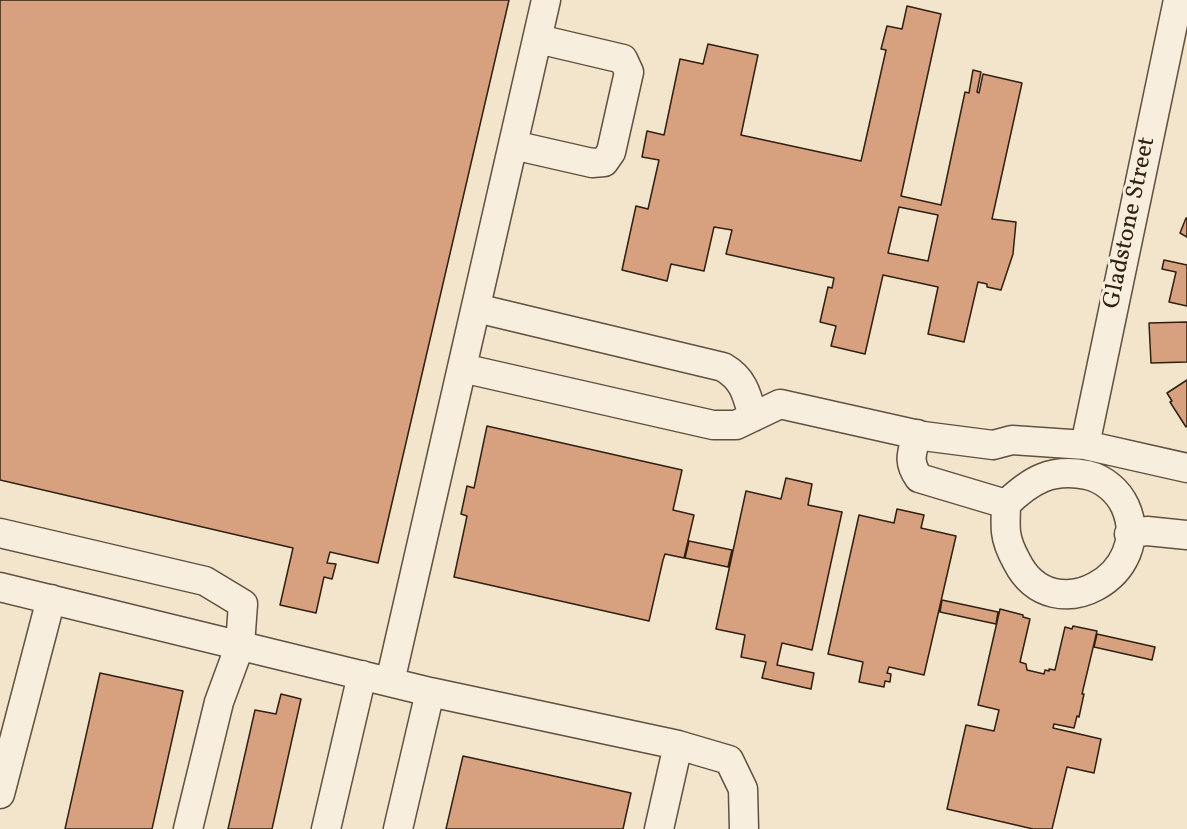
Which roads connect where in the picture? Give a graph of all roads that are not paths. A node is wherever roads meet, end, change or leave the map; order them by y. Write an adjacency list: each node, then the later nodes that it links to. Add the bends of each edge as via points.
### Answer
1 (546, 0): 3 (street)
2 (1179, 17): 9 (street, Gladstone Street)
3 (538, 39): 4 (street); 4 (street, via 623,59 629,72 611,152 604,162 592,163)
4 (513, 145): 5 (street)
5 (476, 308): 6 (street); 7 (street, via 723,367 735,374)
6 (462, 369): 7 (street, via 713,425 736,425); 19 (street)
7 (753, 417): 8 (street, via 780,404)
8 (917, 434): 9 (street, via 993,445 1012,440); 11 (street, via 911,457 919,478)
9 (1085, 445): 10 (street)
10 (1187, 468)
11 (1006, 504): 13 (street, via 1037,479 1056,473 1095,477 1120,496 1128,514); 13 (street, via 1006,534 1022,572 1052,593 1085,592 1111,577 1127,550)
12 (0, 532): 17 (street, via 205,581 243,604)
13 (1129, 534): 14 (street)
14 (1187, 534)
15 (0, 587): 16 (street)
16 (51, 599): 17 (street); 22 (street)
17 (240, 645): 18 (street); 23 (street, via 219,702)
18 (362, 675): 19 (street); 24 (street)
19 (390, 682): 20 (street)
20 (430, 692): 21 (street); 25 (street)
21 (678, 745): 26 (street); 27 (street, via 729,760 744,789)
22 (0, 794)
23 (188, 829)
24 (326, 829)
25 (398, 829)
26 (659, 829)
27 (744, 829)

